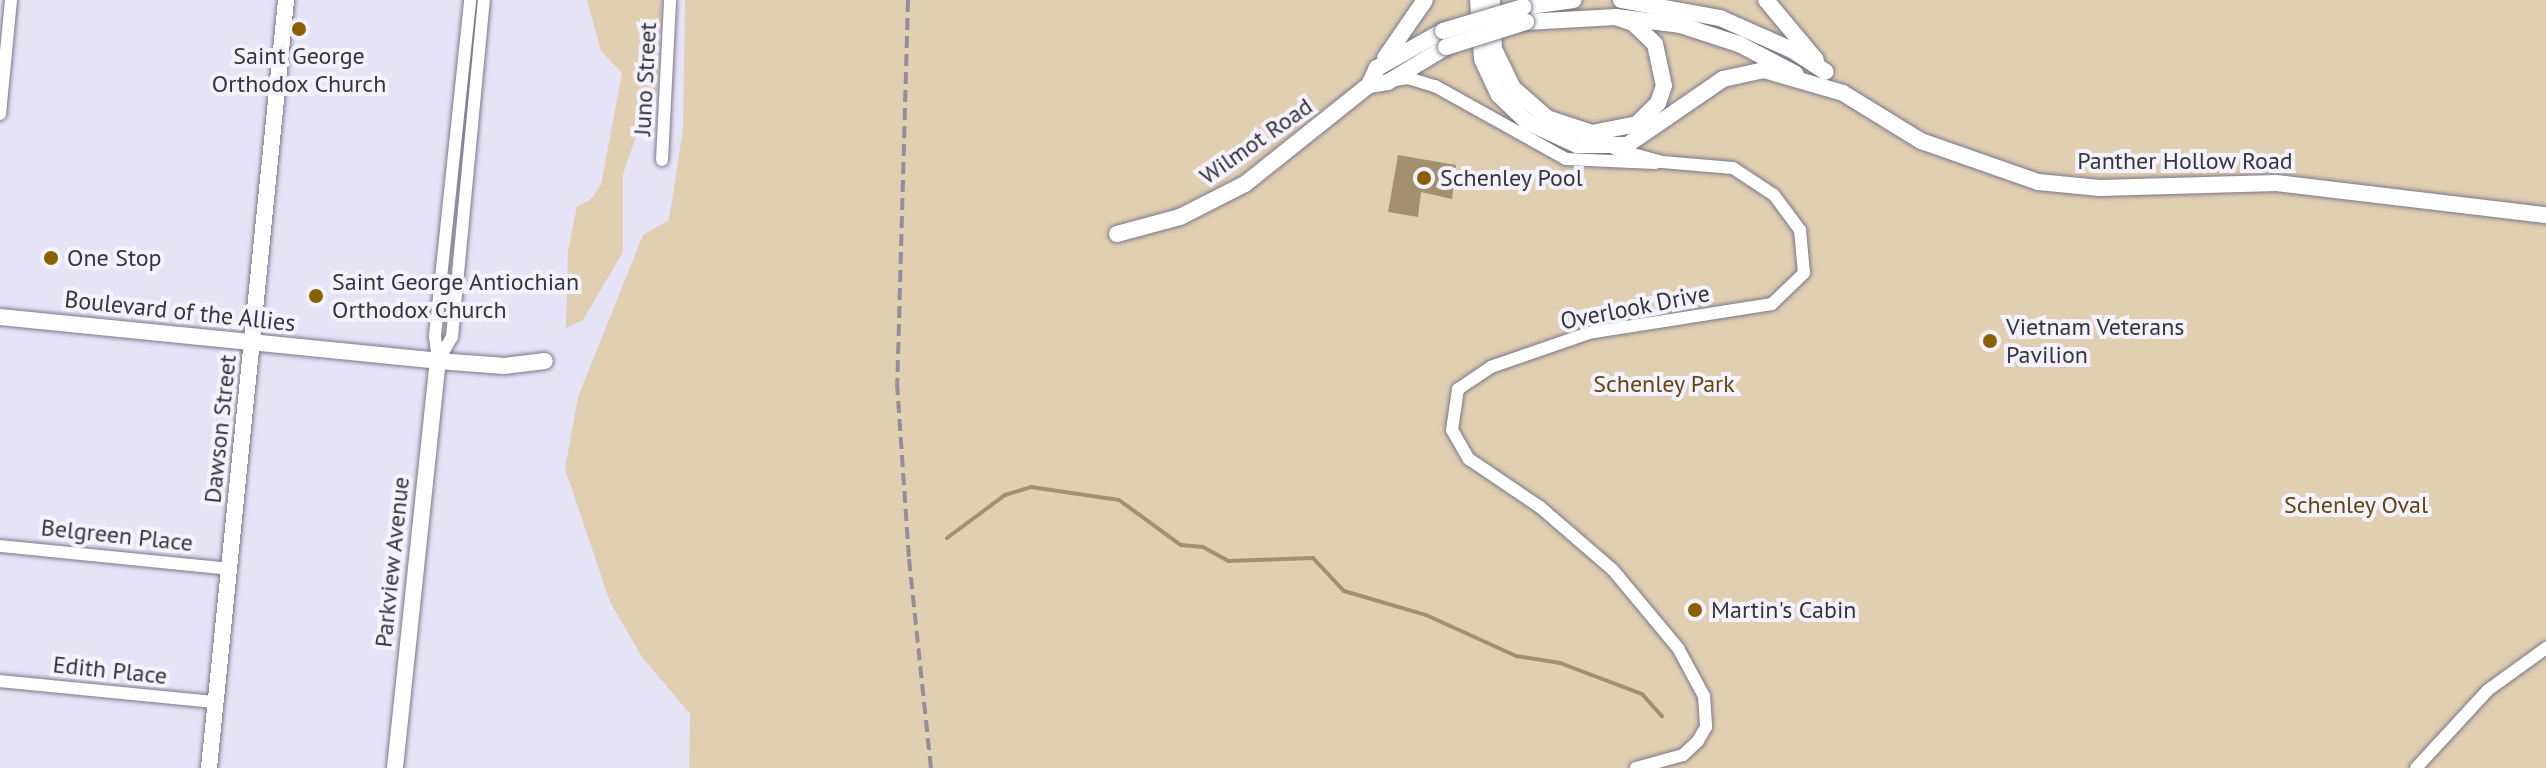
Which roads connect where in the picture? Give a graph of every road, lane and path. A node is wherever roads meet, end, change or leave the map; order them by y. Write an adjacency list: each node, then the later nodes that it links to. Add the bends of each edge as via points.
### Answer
1 (4, 0): 2 (street)
2 (11, 0): 19 (street)
3 (286, 0): 26 (main road, Dawson Street)
4 (470, 0): 27 (street, Parkview Avenue, via 435,335)
5 (484, 0): 27 (street, Parkview Avenue, via 452,337)
6 (670, 0): 21 (street, Juno Street)
7 (1425, 0): 16 (main road)
8 (1478, 0): 20 (main road, via 1482,59 1499,95 1527,122 1560,140)
9 (1492, 0): 14 (main road, via 1494,49 1513,88 1547,118 1592,133 1637,124 1658,103 1664,86 1664,65 1655,44 1633,23)
10 (1574, 0): 13 (main road, Wilmot Road)
11 (1621, 0): 15 (main road, via 1720,18 1792,50)
12 (1766, 0): 15 (main road, Panther Hollow Road)
13 (1525, 14): 14 (main road, Wilmot Road); 16 (main road, Wilmot Road, bridge, via 1445,39)
14 (1616, 17): 17 (main road, Wilmot Road, via 1707,33 1774,60)
15 (1826, 72): 18 (main road, Panther Hollow Road)
16 (1383, 75): 22 (street, Overlook Drive, via 1435,86 1566,159); 24 (main road, Wilmot Road, via 1290,153 1226,196 1180,217)
17 (1811, 83): 18 (main road, Panther Hollow Road); 20 (main road, via 1764,70 1744,71 1706,89 1639,140)
18 (1843, 93): 23 (main road, Panther Hollow Road, via 1921,141 2038,182 2100,188 2276,183)
19 (0, 114)
20 (1615, 149): 22 (street, Overlook Drive)
21 (662, 160)
22 (1662, 162): 36 (street, Overlook Drive, via 1733,168 1774,195 1800,230 1804,273 1772,304 1589,333 1491,367 1458,389 1452,430 1469,459 1540,507 1613,570 1678,648 1704,696 1706,727 1683,755)
23 (2546, 215)
24 (1117, 234)
25 (0, 317): 26 (main road, Boulevard of the Allies)
26 (253, 343): 27 (main road, Boulevard of the Allies); 30 (main road, Dawson Street)
27 (438, 361): 28 (main road, Boulevard of the Allies, via 504,366); 35 (main road, Parkview Avenue)
28 (545, 361)
29 (0, 546): 30 (street, Belgreen Place)
30 (230, 569): 33 (main road, Dawson Street)
31 (2546, 648): 37 (street, via 2488,690)
32 (0, 681): 33 (street, Edith Place)
33 (216, 702): 34 (main road, Dawson Street)
34 (209, 768)
35 (395, 768)
36 (1636, 768)
37 (2416, 768)

